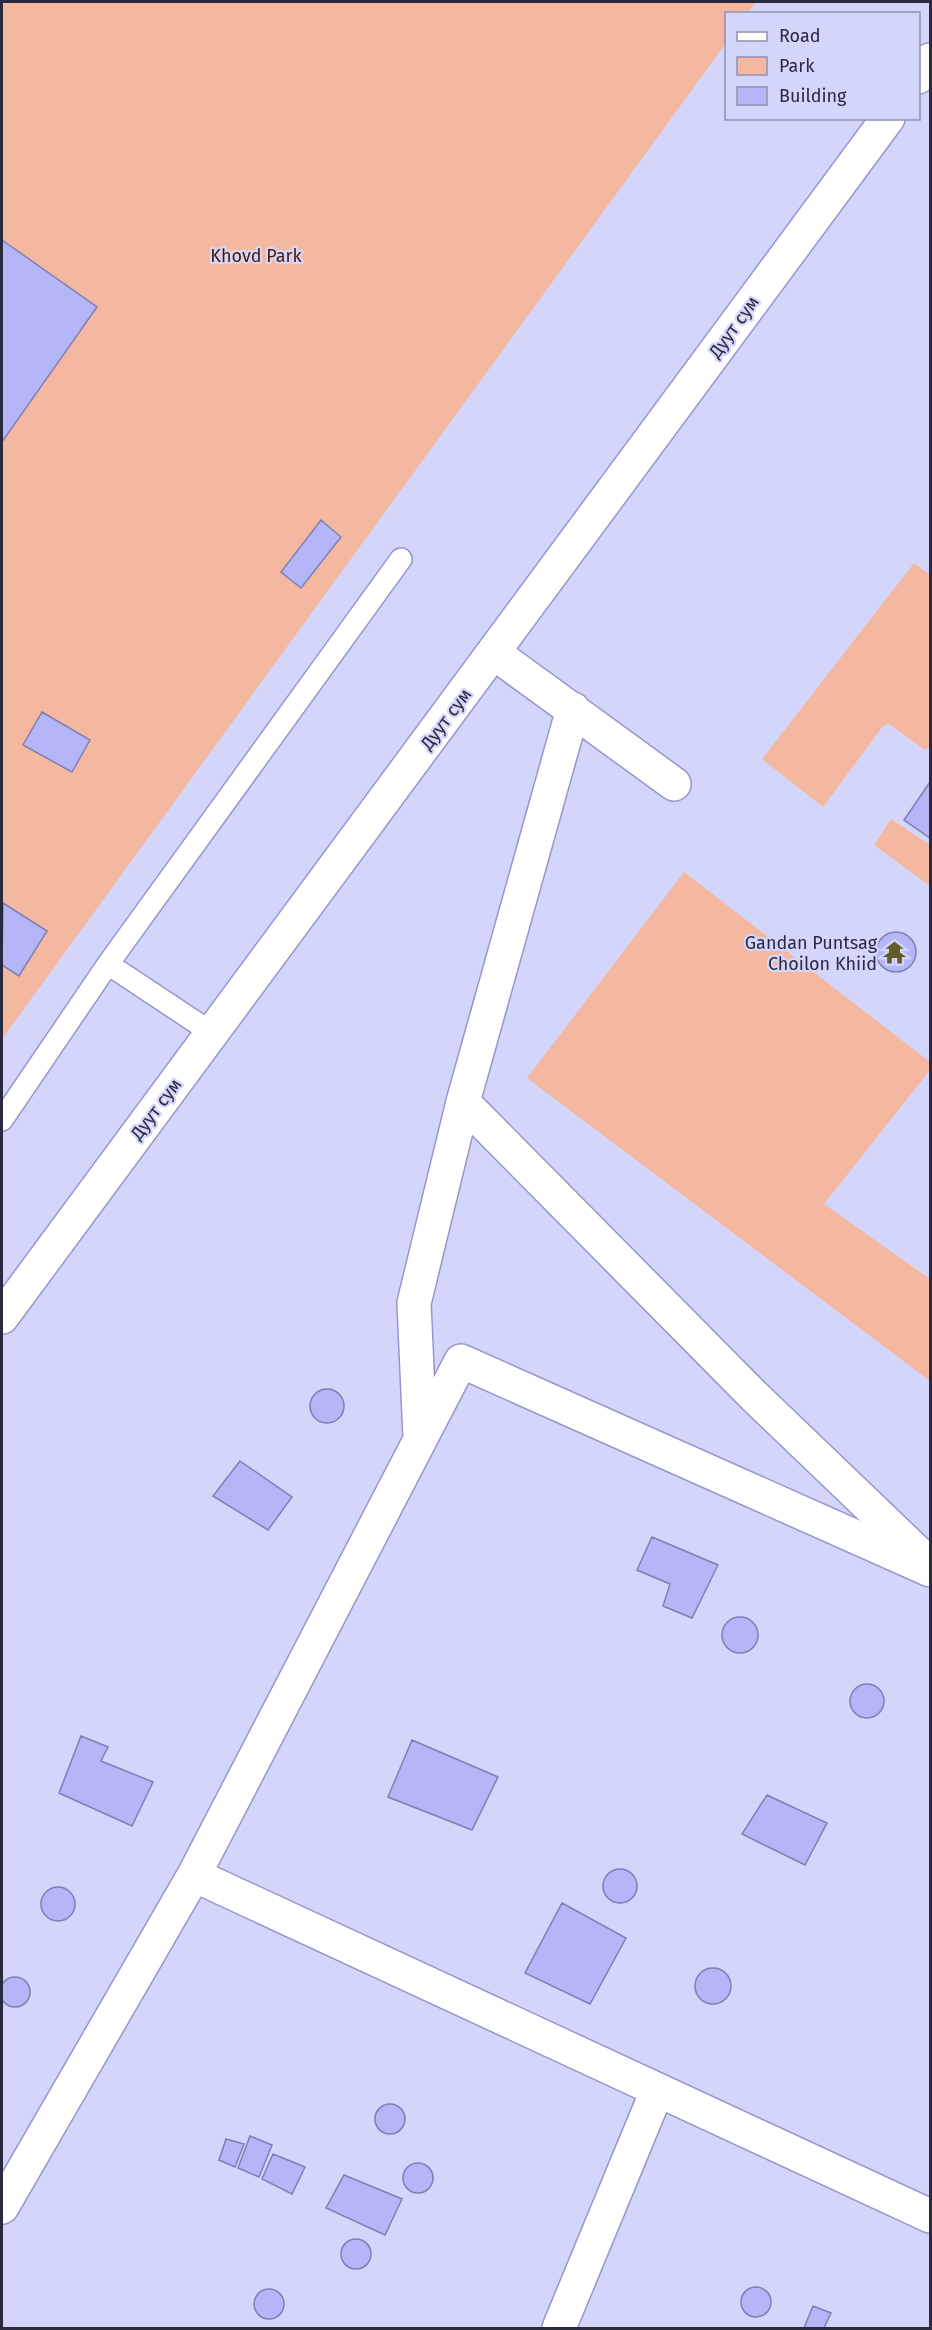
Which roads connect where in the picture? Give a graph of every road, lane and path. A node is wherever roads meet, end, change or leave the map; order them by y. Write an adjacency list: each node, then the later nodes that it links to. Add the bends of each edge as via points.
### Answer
1 (930, 60): 2 (street)
2 (920, 74)
3 (887, 120): 5 (street, Дуут сум)
4 (401, 559): 8 (lane)
5 (494, 654): 6 (street); 9 (street, Дуут сум)
6 (573, 709): 7 (street); 10 (street)
7 (674, 784)
8 (108, 964): 9 (lane); 11 (lane)
9 (212, 1033): 12 (street, Дуут сум)
10 (463, 1102): 13 (street, via 414,1303); 14 (street, via 754,1396)
11 (2, 1120)
12 (2, 1317)
13 (420, 1439): 15 (street, via 461,1361); 16 (street)
14 (930, 1565)
15 (930, 1570)
16 (194, 1875): 17 (street); 18 (street)
17 (657, 2091): 19 (street); 20 (street)
18 (2, 2207)
19 (930, 2216)
20 (559, 2328)

